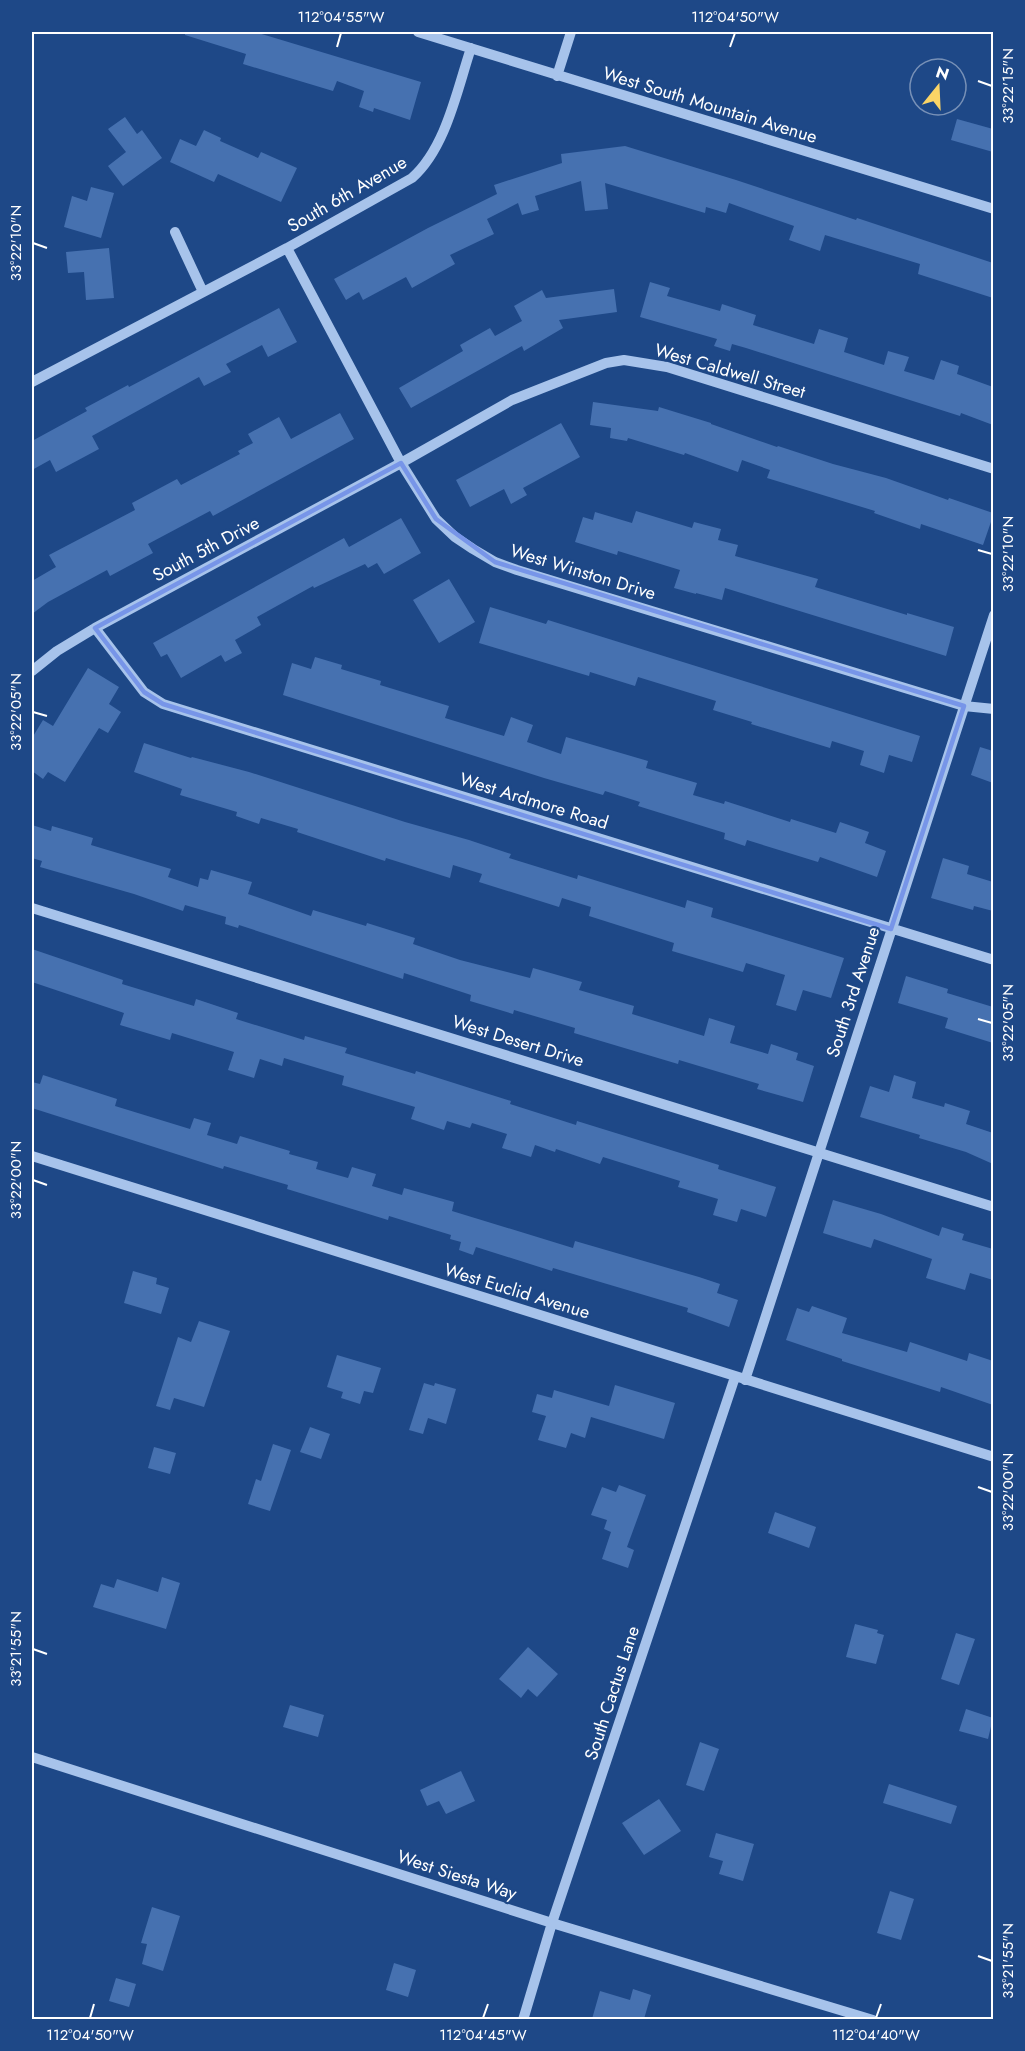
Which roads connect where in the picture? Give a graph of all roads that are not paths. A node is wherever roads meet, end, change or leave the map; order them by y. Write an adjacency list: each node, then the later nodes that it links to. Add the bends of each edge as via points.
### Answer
1 (418, 32): 3 (street, West South Mountain Avenue)
2 (571, 32): 4 (street)
3 (471, 48): 4 (street, West South Mountain Avenue); 7 (street, South 6th Avenue, via 440,141 420,171)
4 (557, 76): 5 (street, West South Mountain Avenue)
5 (993, 209)
6 (175, 232): 8 (street)
7 (287, 248): 8 (street, South 6th Avenue); 10 (street, West Winston Drive)
8 (203, 292): 9 (street, South 6th Avenue)
9 (32, 382)
10 (401, 463): 11 (street, West Caldwell Street, via 512,400 606,363 624,360 667,367); 13 (street, South 5th Drive); 15 (street, West Winston Drive, via 436,519 455,537 495,561)
11 (993, 469)
12 (993, 615): 15 (street, South 3rd Avenue)
13 (95, 628): 14 (street, South 5th Drive); 18 (street, West Ardmore Road, via 144,692 164,704)
14 (32, 671)
15 (964, 705): 16 (street, West Winston Drive); 18 (street, South 3rd Avenue)
16 (993, 709)
17 (32, 908): 20 (street, West Desert Drive)
18 (891, 929): 19 (street, West Ardmore Road); 20 (street, South 3rd Avenue)
19 (993, 960)
20 (819, 1152): 22 (street, West Desert Drive); 23 (street, South 3rd Avenue)
21 (32, 1156): 23 (street, West Euclid Avenue)
22 (993, 1207)
23 (740, 1378): 24 (street, West Euclid Avenue); 26 (street, South Cactus Lane)
24 (993, 1457)
25 (32, 1757): 26 (street, West Siesta Way)
26 (552, 1923): 27 (street, South Cactus Lane); 28 (street, West Siesta Way)
27 (523, 2019)
28 (873, 2019)

